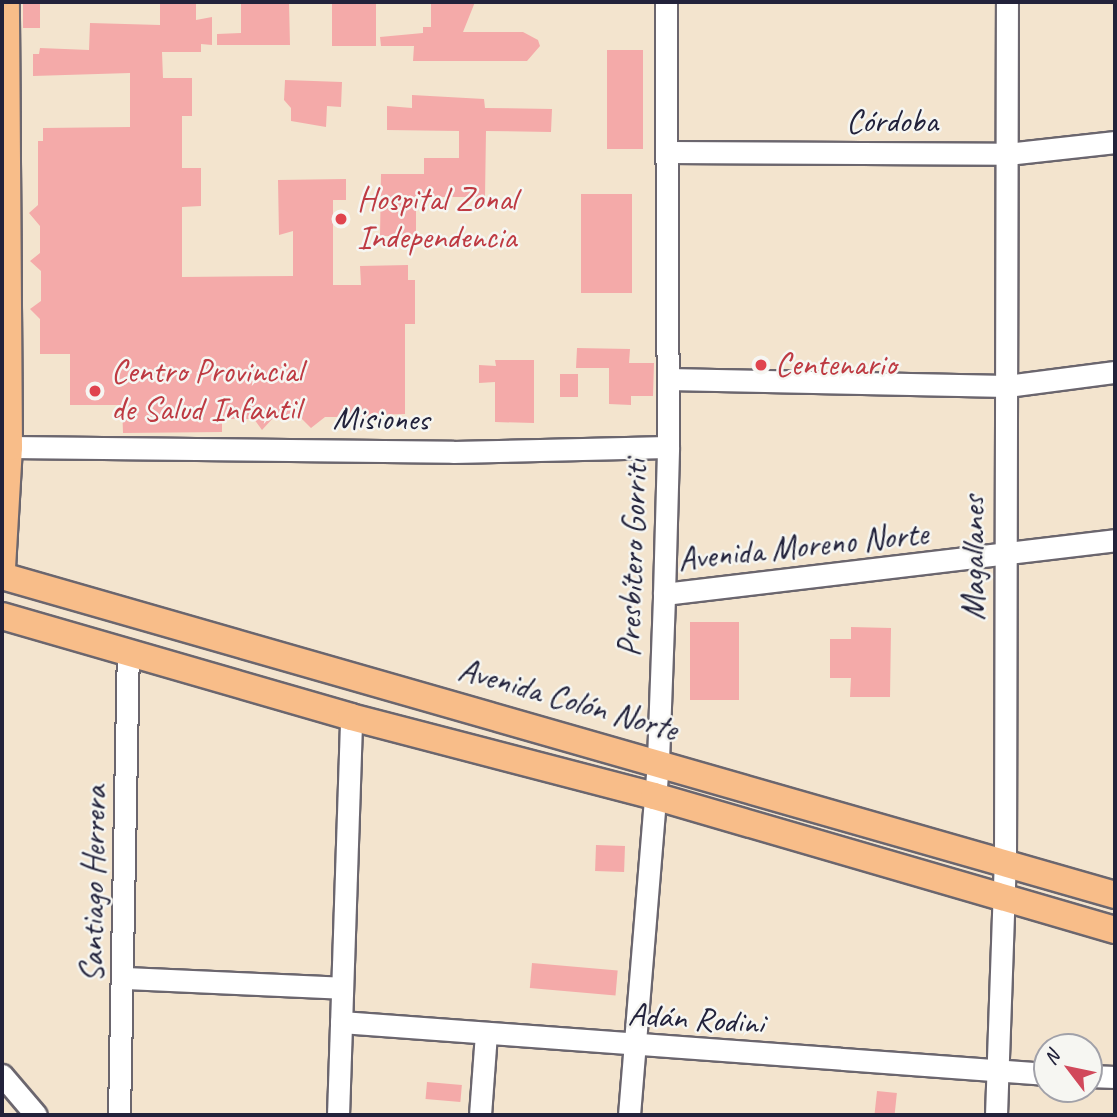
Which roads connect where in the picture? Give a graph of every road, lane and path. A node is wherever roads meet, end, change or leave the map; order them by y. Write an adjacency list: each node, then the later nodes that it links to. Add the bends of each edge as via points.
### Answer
1 (6, 2): 7 (main road)
2 (666, 2): 5 (street, Presbítero Gorriti)
3 (1007, 2): 6 (street, Magallanes)
4 (1115, 142): 6 (street, Córdoba)
5 (668, 152): 6 (street, Córdoba); 9 (street, Presbítero Gorriti)
6 (1007, 154): 10 (street, Magallanes)
7 (4, 318): 11 (main road)
8 (1115, 372): 10 (street)
9 (668, 379): 10 (street); 12 (street, Presbítero Gorriti)
10 (1007, 386): 14 (street, Magallanes)
11 (9, 447): 12 (street, Misiones, via 453,452); 15 (main road)
12 (668, 447): 17 (street, Presbítero Gorriti)
13 (1115, 540): 14 (street, Avenida Moreno Norte)
14 (1005, 556): 17 (street, Avenida Moreno Norte); 23 (street, Magallanes)
15 (2, 568)
16 (2, 576): 21 (main road, Avenida Colón Norte)
17 (664, 594): 21 (street, Presbítero Gorriti)
18 (2, 616): 19 (main road, Avenida Colón Norte)
19 (128, 654): 20 (main road, Avenida Colón Norte); 27 (street, Santiago Herrera)
20 (351, 717): 22 (main road, Avenida Colón Norte); 28 (street)
21 (658, 761): 22 (street, Presbítero Gorriti); 23 (main road, Avenida Colón Norte)
22 (654, 796): 25 (main road, Avenida Colón Norte); 31 (street, Presbítero Gorriti)
23 (1005, 863): 24 (main road, Avenida Colón Norte); 25 (street, Magallanes)
24 (1115, 895)
25 (1005, 898): 26 (main road, Avenida Colón Norte); 32 (street, Magallanes)
26 (1115, 930)
27 (125, 978): 28 (street); 36 (street, Santiago Herrera)
28 (342, 988): 29 (street)
29 (341, 1023): 30 (street, Adán Rodini); 37 (street)
30 (486, 1034): 31 (street, Adán Rodini); 38 (street)
31 (635, 1046): 32 (street, Adán Rodini); 39 (street, Presbítero Gorriti)
32 (998, 1071): 33 (street, Adán Rodini); 40 (street, Magallanes)
33 (1033, 1073)
34 (2, 1075): 35 (street)
35 (36, 1115)
36 (119, 1115)
37 (338, 1115)
38 (480, 1115)
39 (629, 1115)
40 (996, 1115)

